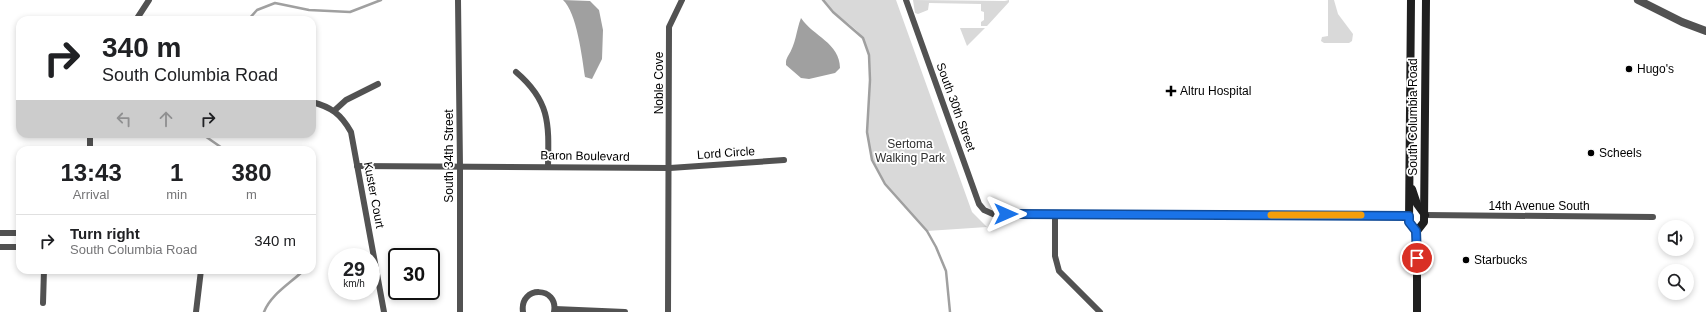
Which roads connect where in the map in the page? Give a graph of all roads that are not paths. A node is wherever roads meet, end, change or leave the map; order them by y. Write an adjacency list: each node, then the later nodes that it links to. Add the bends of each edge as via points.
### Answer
1 (149, 0): 8 (street)
2 (458, 0): 16 (street, South 34th Street)
3 (682, 0): 18 (street, Noble Cove, via 670,27)
4 (906, 0): 20 (street, South 30th Street, via 979,204 993,214)
5 (1411, 0): 19 (main road, South Columbia Road)
6 (1426, 0): 21 (main road, South Columbia Road)
7 (1638, 0): 9 (street)
8 (139, 16)
9 (1706, 31)
10 (516, 72): 17 (street, via 530,84 544,107 549,138)
11 (378, 84): 13 (street, via 346,100)
12 (316, 103): 13 (street)
13 (335, 110): 15 (street, Kuster Court, via 351,132)
14 (784, 160): 18 (street, Lord Circle)
15 (357, 166): 16 (street, Baron Boulevard); 34 (street, Kuster Court)
16 (460, 166): 17 (street, Baron Boulevard); 35 (street, South 34th Street)
17 (548, 166): 18 (street, Baron Boulevard)
18 (670, 168): 38 (street)
19 (1410, 175): 21 (main road, via 1417,204); 22 (main road, South Columbia Road)
20 (1055, 215): 22 (street); 39 (street, via 1055,256 1059,271)
21 (1425, 215): 23 (street, 14th Avenue South); 24 (main road, South Columbia Road, via 1424,222)
22 (1409, 216): 24 (main road, South Columbia Road, via 1409,222)
23 (1653, 217)
24 (1416, 231): 40 (main road, South Columbia Road)
25 (0, 233): 26 (street)
26 (16, 233)
27 (0, 247): 28 (street)
28 (16, 247)
29 (44, 274): 31 (street)
30 (200, 274): 33 (street)
31 (43, 303)
32 (554, 311): 36 (street, via 554,304 548,295 538,292 528,296 524,301); 37 (street)
33 (196, 312)
34 (384, 312)
35 (460, 312)
36 (523, 312)
37 (625, 312)
38 (668, 312)
39 (1100, 312)
40 (1417, 312)

